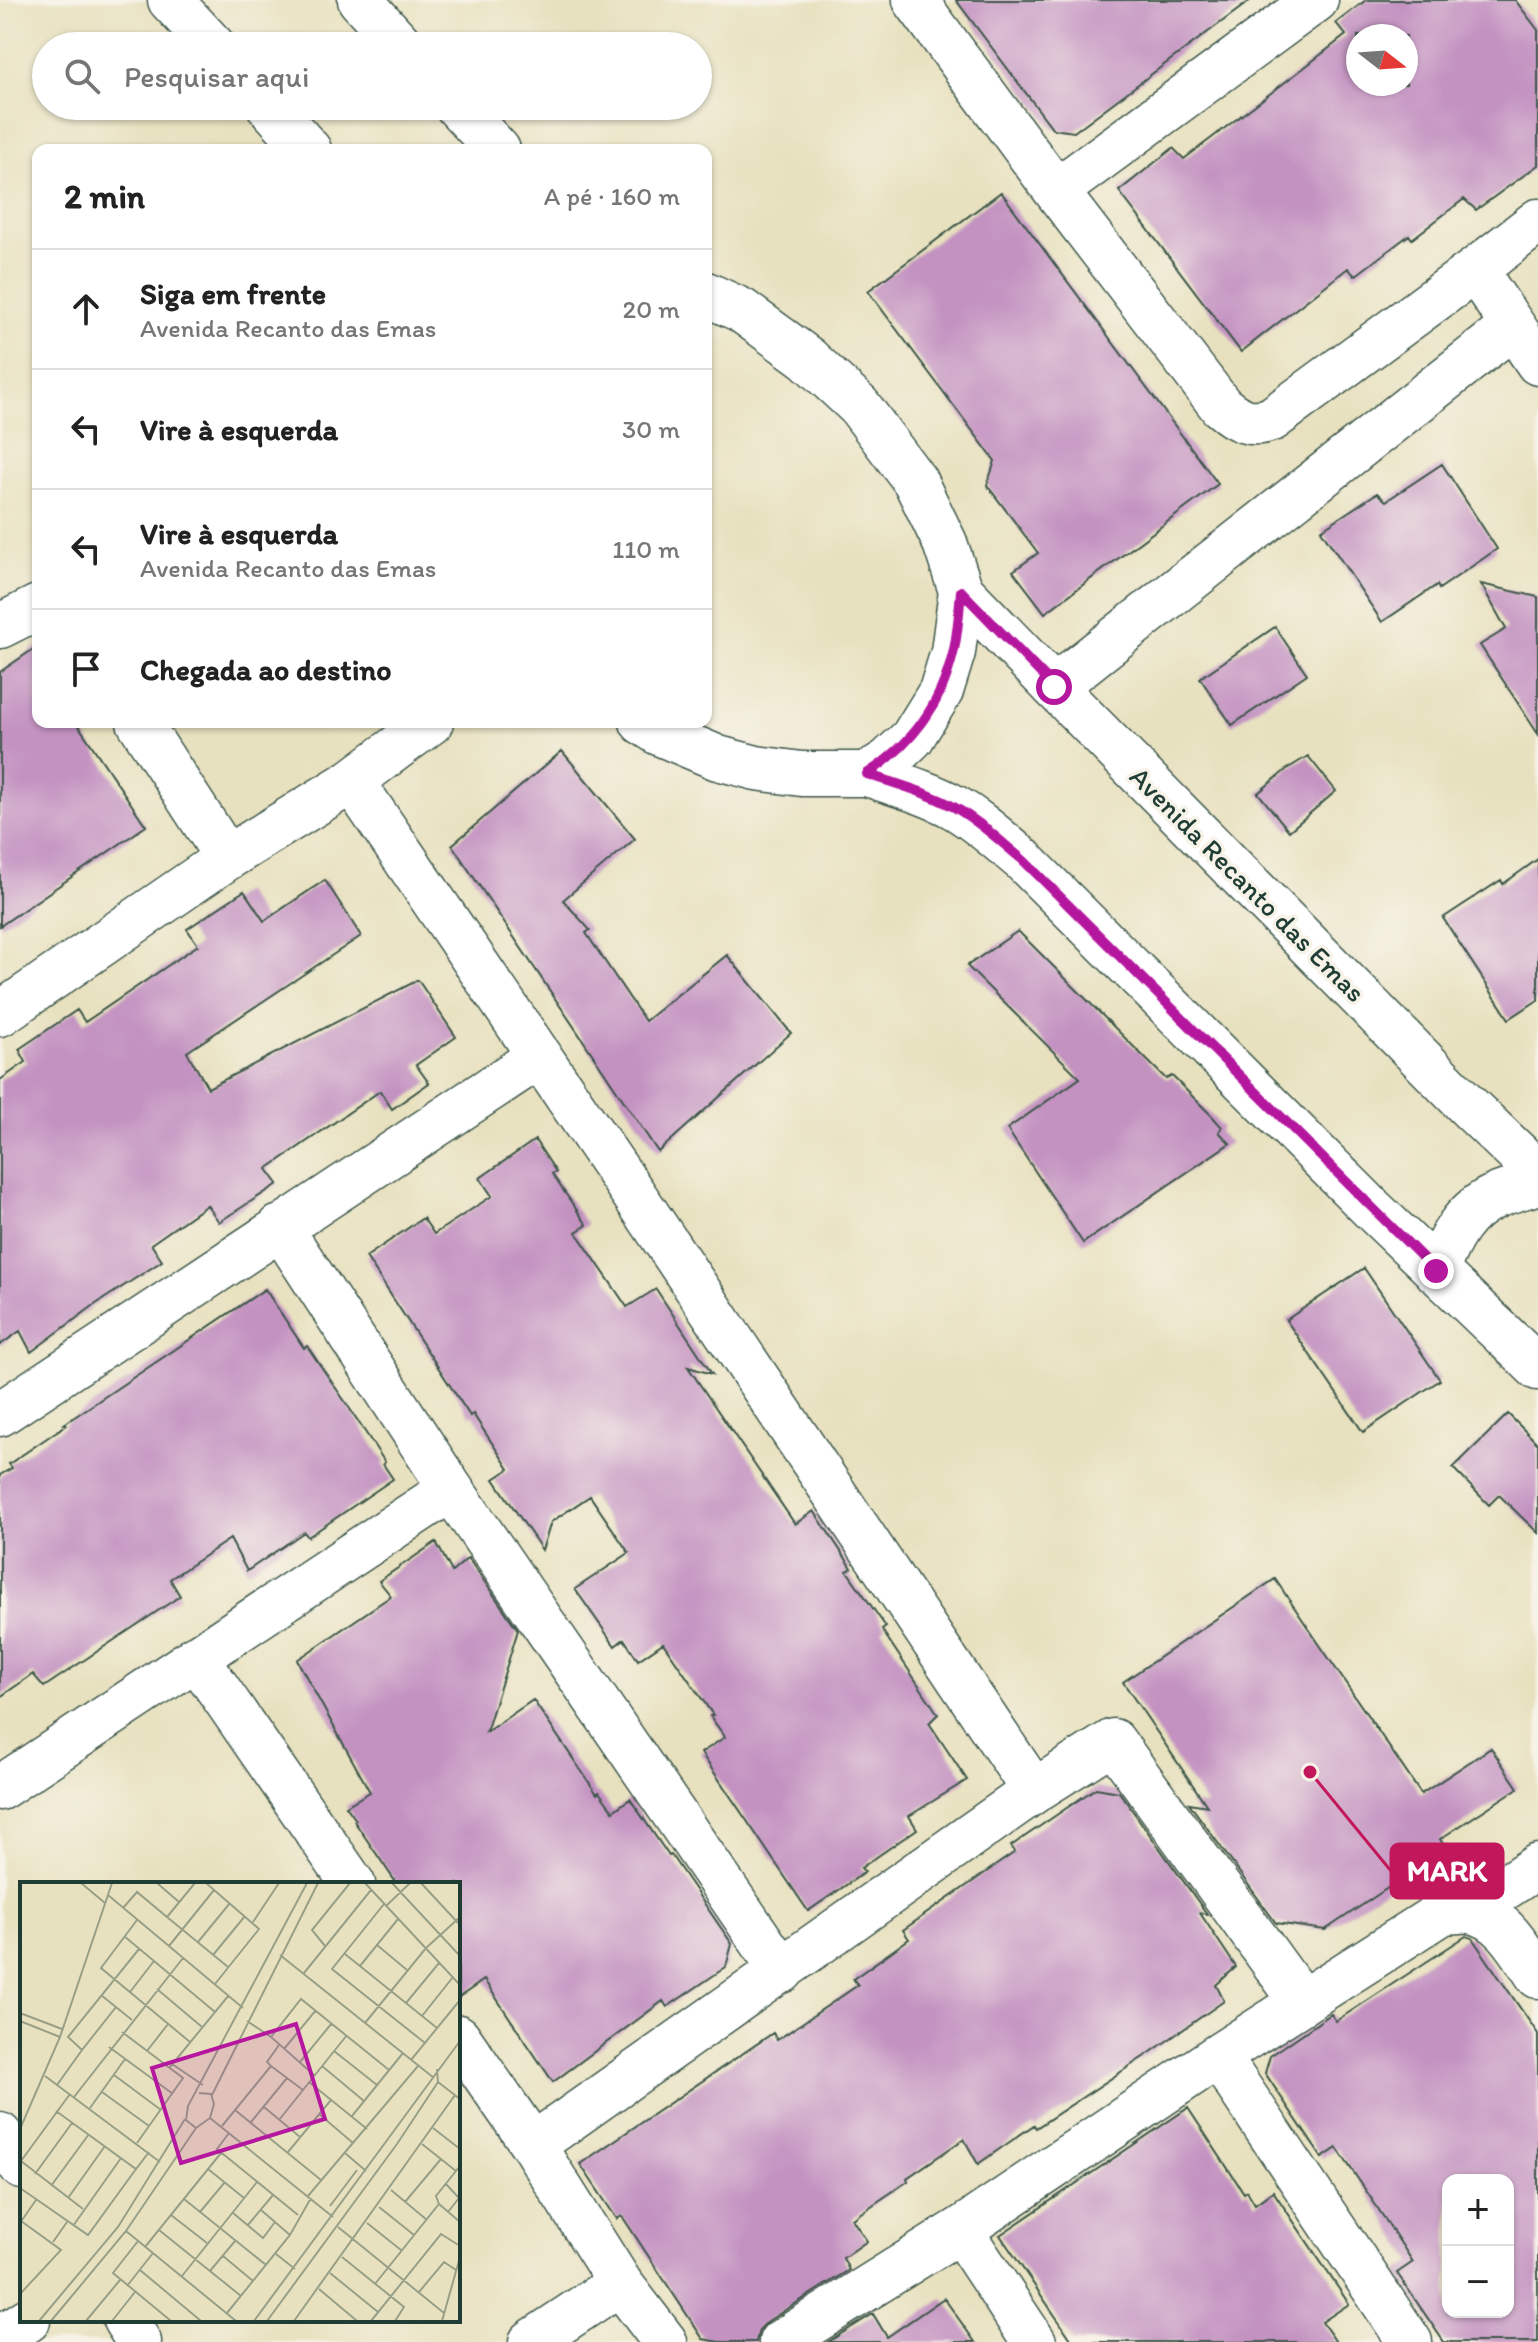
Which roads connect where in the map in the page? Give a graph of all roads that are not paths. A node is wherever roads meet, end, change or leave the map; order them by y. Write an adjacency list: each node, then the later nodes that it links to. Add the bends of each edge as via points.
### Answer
1 (170, 0): 5 (street)
2 (360, 0): 6 (street)
3 (915, 0): 11 (street)
4 (1316, 0): 11 (street)
5 (200, 32)
6 (389, 32)
7 (282, 120): 9 (street)
8 (470, 120): 10 (street)
9 (304, 144)
10 (492, 144)
11 (1056, 191): 13 (street, via 1221,406 1246,422 1272,419)
12 (1538, 221): 13 (street)
13 (1475, 270): 15 (street)
14 (712, 297): 17 (street, via 741,310 796,350 859,406 915,481)
15 (1513, 326): 16 (street); 20 (street)
16 (1538, 363)
17 (961, 591): 20 (street, Avenida Recanto das Emas); 24 (street, via 953,652 941,691 912,738)
18 (32, 610): 19 (street)
19 (0, 626)
20 (1054, 687): 29 (street, Avenida Recanto das Emas)
21 (143, 728): 26 (street)
22 (423, 728): 25 (street)
23 (651, 728): 24 (street, via 718,758 756,768)
24 (867, 774): 32 (street, via 954,807 1023,860)
25 (352, 781): 26 (street); 28 (street)
26 (227, 858): 27 (street)
27 (0, 1014)
28 (540, 1056): 31 (street); 38 (street)
29 (1538, 1173)
30 (1538, 1182): 32 (street, via 1472,1209 1446,1244)
31 (280, 1227): 34 (street); 35 (street)
32 (1436, 1271): 33 (street)
33 (1538, 1368)
34 (0, 1414)
35 (451, 1489): 36 (street); 42 (street)
36 (196, 1657): 37 (street); 40 (street)
37 (0, 1788)
38 (1034, 1791): 42 (street); 44 (street, via 1113,1741)
39 (1538, 1866): 41 (street)
40 (352, 1882)
41 (1469, 1911): 43 (street, via 1488,1916 1503,1928); 44 (street, via 1443,1912)
42 (782, 1971): 48 (street)
43 (1538, 1976)
44 (1302, 2002): 46 (street)
45 (460, 2040): 48 (street)
46 (1218, 2056): 50 (street); 60 (street)
47 (0, 2135): 49 (street)
48 (533, 2145): 51 (street)
49 (20, 2164)
50 (960, 2230): 58 (street); 59 (street)
51 (620, 2283): 56 (street); 57 (street)
52 (25, 2322): 54 (street)
53 (126, 2322): 55 (street)
54 (0, 2338)
55 (139, 2342)
56 (531, 2342)
57 (665, 2342)
58 (781, 2342)
59 (1034, 2342)
60 (1410, 2342)

